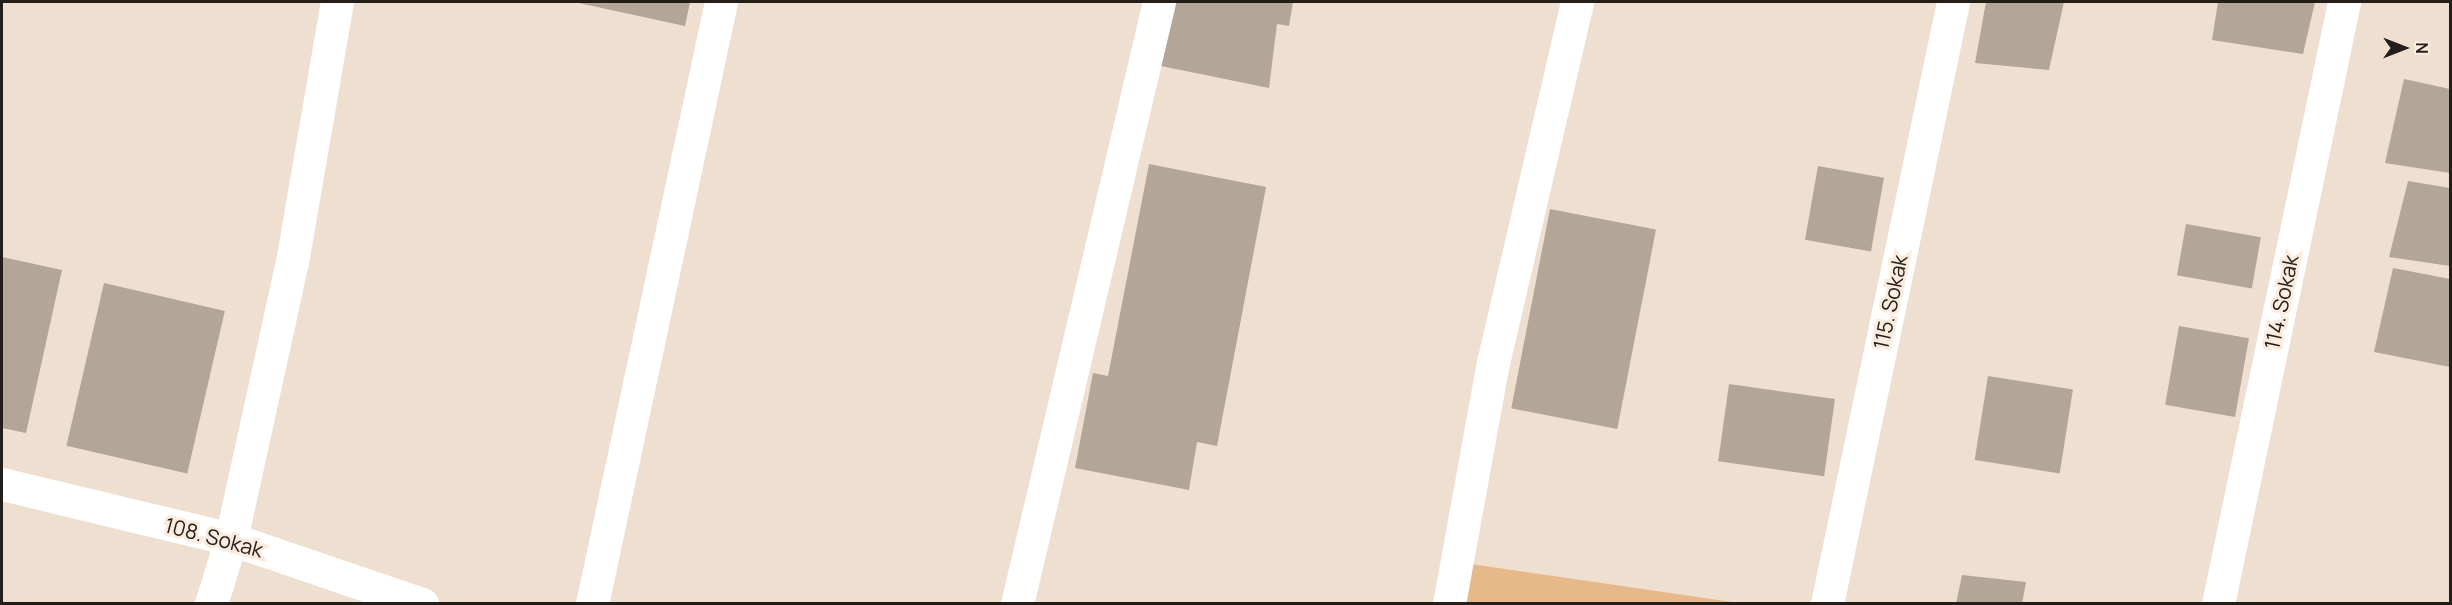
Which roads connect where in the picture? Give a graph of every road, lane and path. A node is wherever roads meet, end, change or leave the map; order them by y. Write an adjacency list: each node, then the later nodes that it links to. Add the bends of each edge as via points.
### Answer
1 (337, 2): 8 (street, via 292,262)
2 (721, 2): 11 (street)
3 (1159, 2): 12 (street)
4 (1577, 2): 13 (street, via 1493,363)
5 (1953, 2): 14 (street, 115. Sokak)
6 (2344, 2): 15 (street, 114. Sokak)
7 (2, 484): 8 (street, 108. Sokak)
8 (231, 539): 9 (street); 10 (street, 108. Sokak)
9 (212, 603)
10 (422, 603)
11 (592, 603)
12 (1017, 603)
13 (1449, 603)
14 (1827, 603)
15 (2218, 603)

